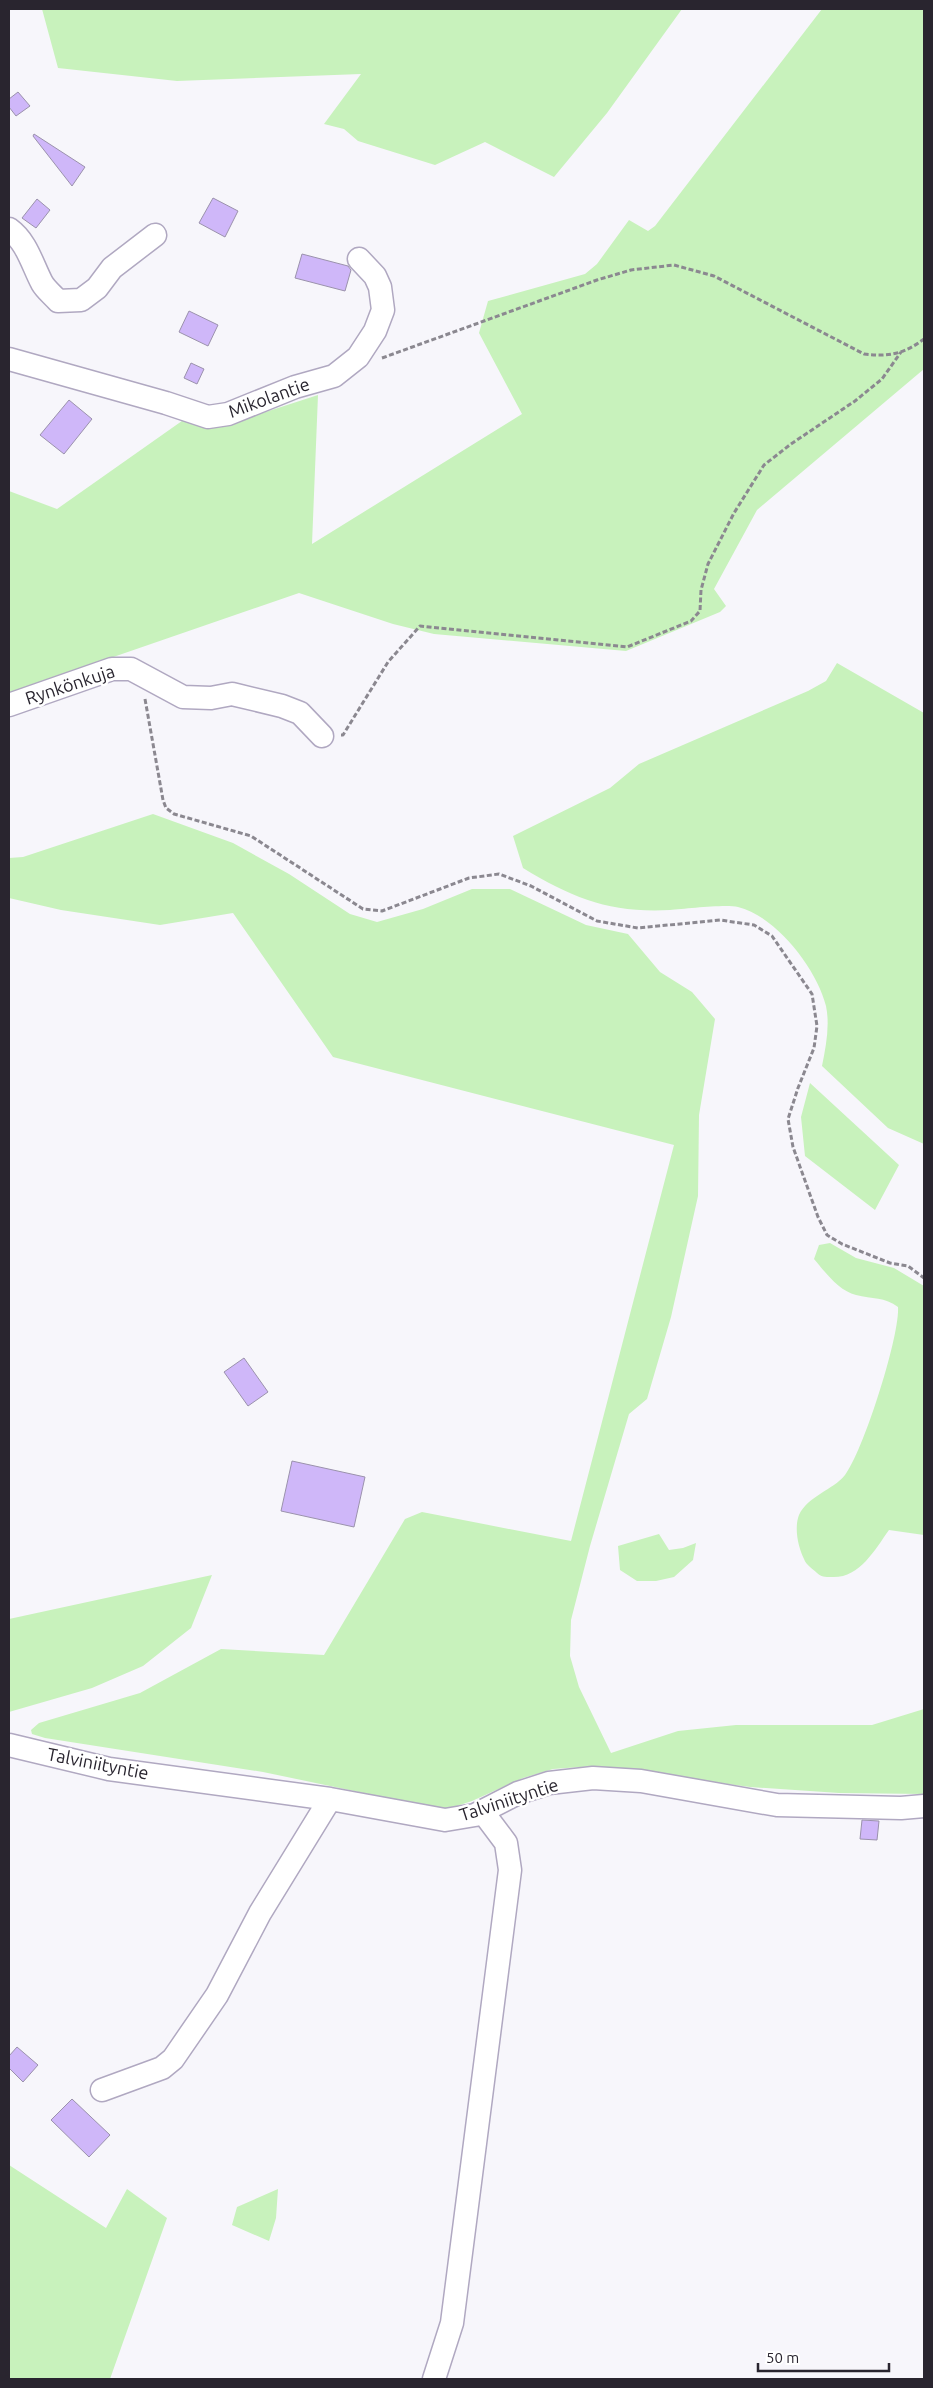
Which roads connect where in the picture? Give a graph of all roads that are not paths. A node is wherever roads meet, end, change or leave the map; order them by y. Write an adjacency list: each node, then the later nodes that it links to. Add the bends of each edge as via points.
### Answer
1 (9, 229): 2 (street, via 27,250 43,285 58,301 81,300 97,288 112,268)
2 (155, 235)
3 (358, 259): 4 (street, Mikolantie, via 375,276 383,310 375,331 358,357 334,376 295,387 228,414 208,417)
4 (9, 359)
5 (9, 705): 6 (street, Rynkönkuja, via 112,668 137,672 183,696 211,698 232,694 282,706 300,713)
6 (322, 736)
7 (9, 1744): 8 (street, Talviniityntie, via 109,1769)
8 (330, 1799): 10 (street, Talviniityntie, via 445,1820); 11 (street, via 260,1913 217,1995 173,2059 162,2068)
9 (924, 1806): 10 (street, Talviniityntie, via 777,1805 641,1781 593,1778 549,1782)
10 (482, 1811): 12 (street, via 506,1843 510,1870 452,2323)
11 (102, 2090)
12 (434, 2379)

